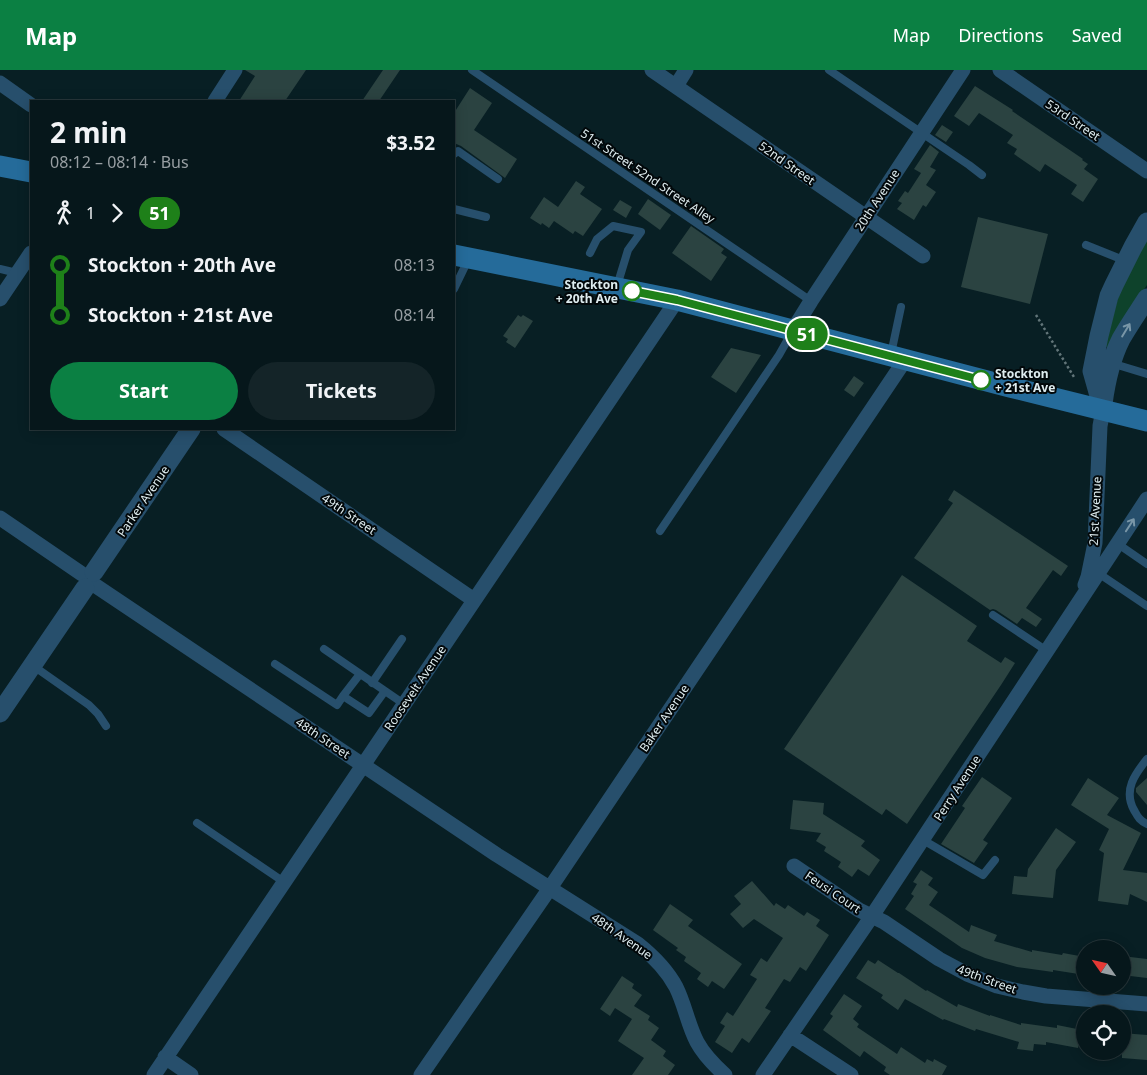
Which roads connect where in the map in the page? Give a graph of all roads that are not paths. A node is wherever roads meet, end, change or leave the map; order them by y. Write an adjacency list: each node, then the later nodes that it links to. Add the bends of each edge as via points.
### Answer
1 (235, 70): 10 (street)
2 (472, 70): 36 (lane, 51st Street 52nd Street Alley)
3 (652, 70): 9 (street, 52nd Street)
4 (686, 70): 9 (street)
5 (829, 70): 12 (lane)
6 (963, 70): 12 (street, 20th Avenue)
7 (1000, 70): 15 (street, 53rd Street)
8 (0, 83): 11 (street)
9 (676, 86): 21 (street, 52nd Street)
10 (216, 100)
11 (30, 104)
12 (922, 133): 17 (lane); 21 (street, 20th Avenue)
13 (455, 153): 18 (lane, via 458,151)
14 (0, 166): 16 (main road)
15 (1147, 171)
16 (30, 172)
17 (982, 175)
18 (498, 179)
19 (455, 209): 20 (lane)
20 (486, 217)
21 (866, 217): 26 (street, 52nd Street); 36 (street, 20th Avenue)
22 (1147, 222): 28 (street, 21st Avenue)
23 (1086, 245): 28 (lane)
24 (590, 253): 32 (lane, via 597,238 613,226 641,232 628,250)
25 (30, 254): 30 (street)
26 (923, 256)
27 (462, 257): 31 (lane); 32 (main road)
28 (1126, 261): 42 (street, 21st Avenue, via 1109,296 1092,371)
29 (0, 269): 30 (lane)
30 (17, 274): 34 (street)
31 (455, 285)
32 (617, 288): 35 (main road)
33 (1147, 298): 40 (street, 21st Avenue, one-way to 33)
34 (0, 299)
35 (677, 300): 38 (main road); 53 (street, Roosevelt Avenue)
36 (810, 301): 38 (street, 20th Avenue)
37 (901, 307): 39 (lane)
38 (793, 330): 39 (main road); 48 (lane, via 780,355)
39 (898, 358): 42 (main road); 77 (street, Baker Avenue)
40 (1111, 363): 41 (lane); 42 (street, 21st Avenue)
41 (1147, 374)
42 (1103, 410): 43 (main road); 55 (street, 21st Avenue, via 1094,543 1088,577)
43 (1147, 421)
44 (190, 430): 52 (street, Parker Avenue)
45 (225, 430): 53 (street, 49th Street)
46 (1147, 499): 49 (street, Perry Avenue, one-way to 46)
47 (0, 518): 52 (street, 48th Street)
48 (660, 531)
49 (1118, 544): 50 (lane); 51 (street, Perry Avenue)
50 (1147, 564)
51 (1098, 573): 54 (lane); 55 (street, Perry Avenue)
52 (89, 580): 61 (street, Parker Avenue); 70 (street, 48th Street)
53 (474, 600): 67 (street, Roosevelt Avenue)
54 (1147, 606)
55 (1075, 609): 59 (street, Perry Avenue)
56 (993, 615): 59 (lane)
57 (402, 639): 63 (lane)
58 (324, 649): 62 (lane)
59 (1047, 651): 73 (street, Perry Avenue)
60 (275, 664): 65 (lane, via 337,705)
61 (32, 666): 66 (street, Parker Avenue); 68 (lane, via 89,705)
62 (360, 674): 63 (lane); 65 (lane)
63 (372, 682): 64 (lane)
64 (385, 691): 65 (lane, via 369,713); 67 (lane)
65 (343, 696)
66 (3, 703)
67 (404, 704): 70 (street, Roosevelt Avenue)
68 (106, 726)
69 (1147, 759): 72 (lane, via 1134,776 1130,789 1131,804 1140,820)
70 (363, 765): 76 (street, Roosevelt Avenue); 77 (street, 48th Street)
71 (197, 823): 76 (lane)
72 (1147, 824)
73 (922, 840): 74 (lane, via 984,874); 78 (street, Perry Avenue)
74 (995, 860)
75 (794, 866): 78 (street, Feusi Court)
76 (284, 882): 81 (street, Roosevelt Avenue)
77 (550, 888): 84 (street, Baker Avenue); 85 (street, 48th Avenue, via 652,956 675,986 705,1055)
78 (872, 916): 79 (street, 49th Street, via 939,959 997,986 1046,996); 80 (street, Perry Avenue)
79 (1147, 1004)
80 (790, 1035): 86 (street, Perry Avenue); 87 (street)
81 (165, 1057): 82 (street, Roosevelt Avenue); 83 (street)
82 (154, 1075)
83 (191, 1075)
84 (421, 1075)
85 (725, 1075)
86 (763, 1075)
87 (851, 1075)

